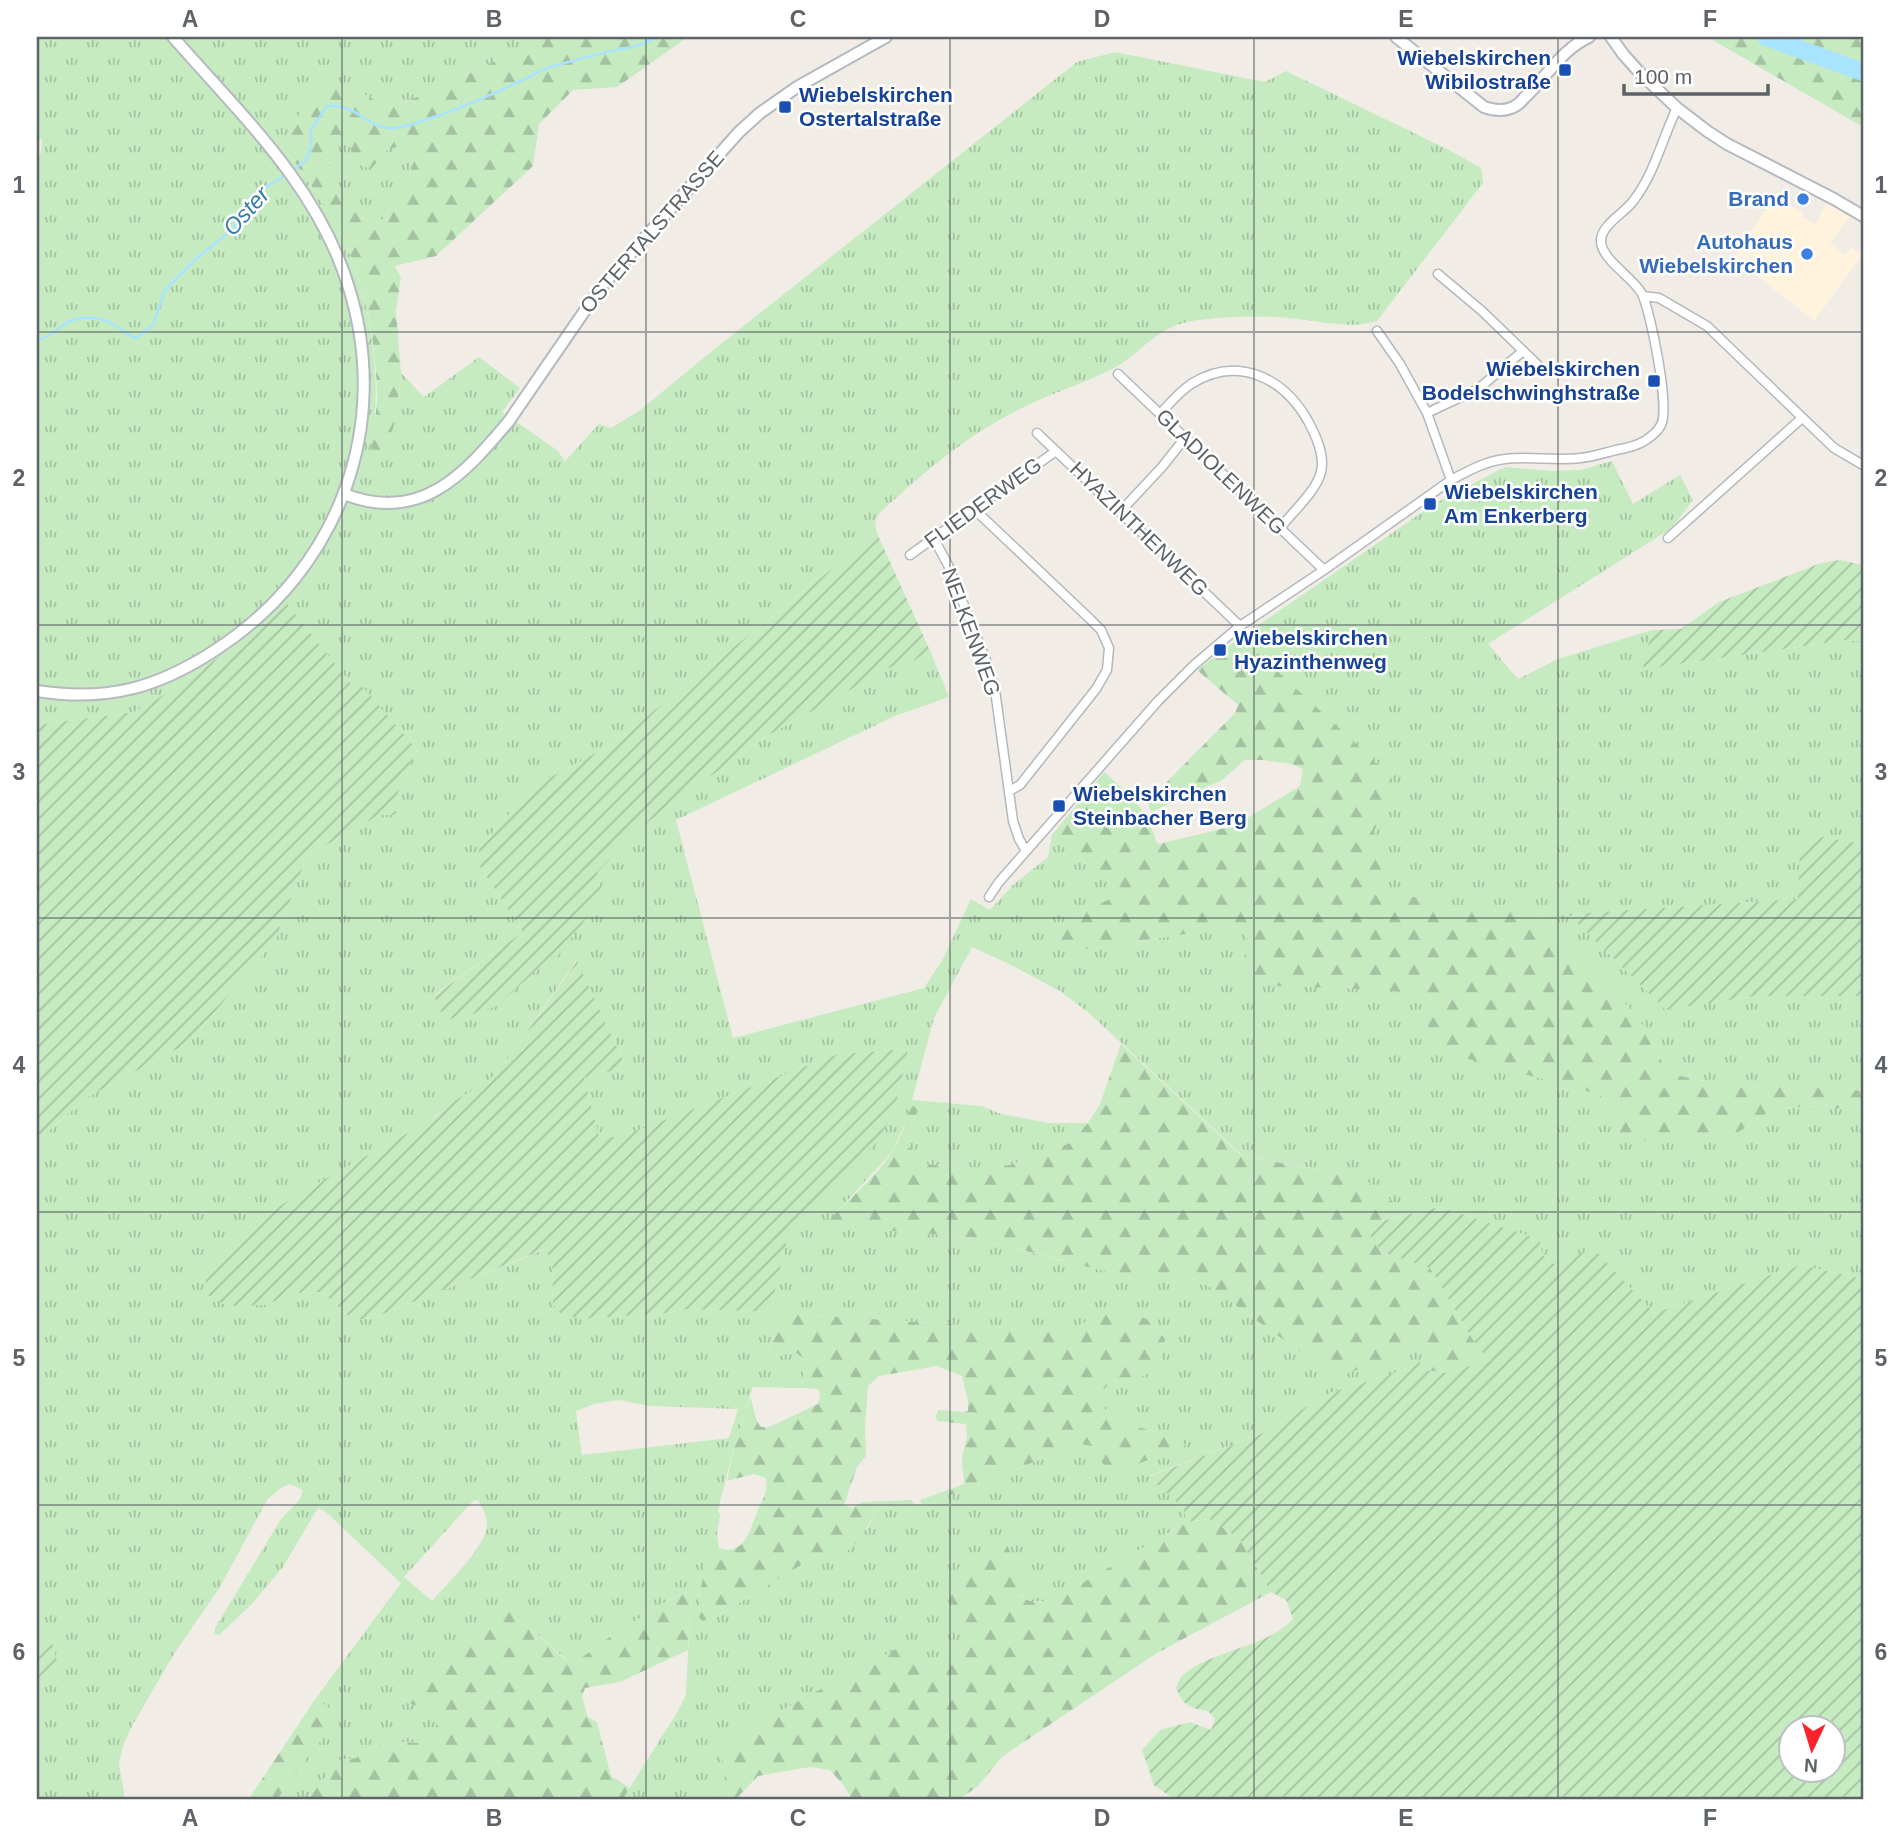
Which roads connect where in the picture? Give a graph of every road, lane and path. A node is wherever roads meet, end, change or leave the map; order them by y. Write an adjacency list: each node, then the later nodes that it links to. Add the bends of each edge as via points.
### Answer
1 (173, 37): 22 (main road, via 272,150 317,212 338,255 356,314 364,383 355,457)
2 (887, 37): 22 (main road, OSTERTALSTRASSE, via 797,87 739,132 601,287 509,421 461,472 430,494 401,503 368,502)
3 (1396, 37): 4 (main road, via 1485,107 1501,111 1517,105 1574,45)
4 (1589, 37)
5 (1611, 37): 6 (main road, via 1632,65)
6 (1677, 108): 7 (main road, via 1727,144); 9 (street, via 1643,188 1602,236 1603,251)
7 (1863, 216)
8 (1438, 274): 11 (street)
9 (1643, 296): 16 (street, via 1659,298 1707,326); 21 (street, via 1664,403 1655,434 1630,447 1583,458 1492,462)
10 (1377, 331): 15 (street)
11 (1523, 351): 12 (street); 15 (street, via 1478,388)
12 (1544, 371)
13 (1118, 374): 14 (street, GLADIOLENWEG)
14 (1160, 414): 18 (street, GLADIOLENWEG); 25 (street, via 1190,385 1228,371 1257,375 1285,390 1314,432 1322,467 1318,480)
15 (1427, 414): 21 (street)
16 (1802, 418): 20 (street, via 1834,448); 26 (street)
17 (1037, 433): 19 (street, HYAZINTHENWEG)
18 (1185, 438): 24 (street); 25 (street, GLADIOLENWEG)
19 (1056, 450): 23 (street, FLIEDERWEG); 24 (street, HYAZINTHENWEG)
20 (1863, 465)
21 (1451, 480): 29 (street)
22 (344, 494): 31 (main road, via 321,542 293,582 252,624 207,656 131,690 90,695)
23 (974, 509): 27 (street, FLIEDERWEG); 32 (street, via 1101,630 1109,649 1107,670 1097,689 1020,785)
24 (1120, 512): 30 (street, HYAZINTHENWEG)
25 (1280, 528): 29 (street, GLADIOLENWEG)
26 (1668, 538)
27 (934, 539): 28 (street, FLIEDERWEG); 32 (street, NELKENWEG, via 987,663)
28 (910, 555)
29 (1324, 570): 30 (street)
30 (1240, 626): 33 (street, via 1158,701)
31 (37, 691)
32 (1009, 790): 33 (street, NELKENWEG, via 1018,839)
33 (1026, 852): 34 (street)
34 (989, 897)

